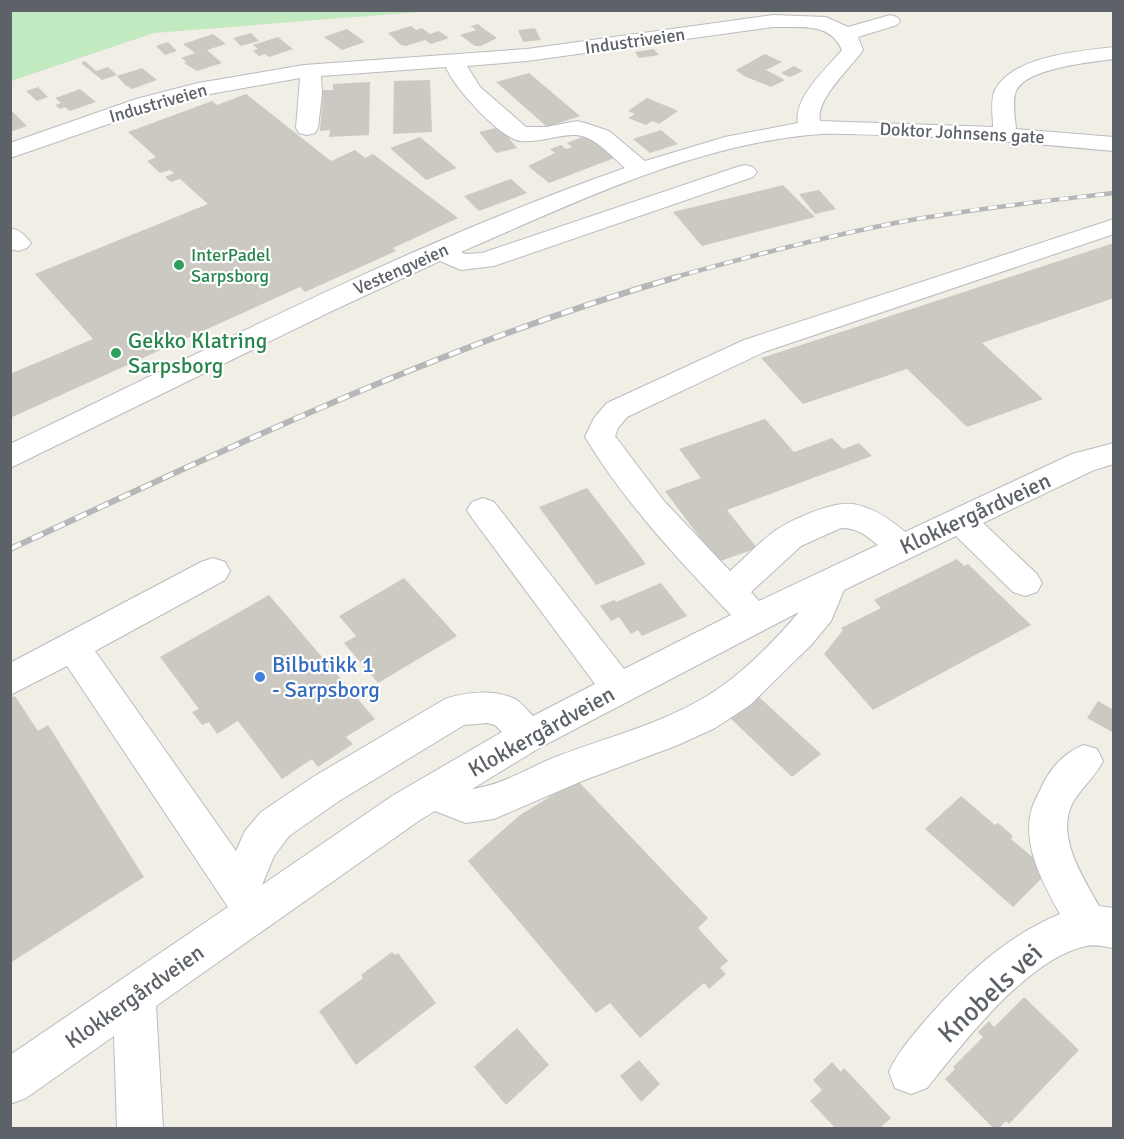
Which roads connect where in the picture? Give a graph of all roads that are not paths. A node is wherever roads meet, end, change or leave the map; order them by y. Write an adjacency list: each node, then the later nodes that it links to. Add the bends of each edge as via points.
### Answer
1 (890, 21): 2 (street)
2 (846, 34): 4 (street, Industriveien, via 826,23 772,21 527,56); 7 (street, via 853,50 812,100 807,114)
3 (1113, 53): 8 (street, via 1054,63 1015,79 1005,91)
4 (455, 61): 5 (street, Industriveien); 11 (street, via 465,83 521,134 577,128 601,136)
5 (310, 71): 6 (street); 10 (street, Industriveien, via 248,80 144,104)
6 (307, 128)
7 (810, 128): 8 (street, Doktor Johnsens gate); 11 (street, Vestengveien, via 726,144)
8 (1005, 134): 9 (street, Doktor Johnsens gate)
9 (1113, 144)
10 (10, 151)
11 (642, 170): 14 (street, Vestengveien)
12 (745, 172): 14 (street, via 485,261 460,262)
13 (1113, 226): 23 (street, via 754,346 617,410 604,425 600,437 653,510)
14 (440, 251): 16 (street, Vestengveien)
15 (1113, 453): 18 (street, Klokkergårdveien, via 1083,462)
16 (10, 457)
17 (483, 510): 27 (street)
18 (959, 520): 19 (street, Klokkergårdveien); 22 (street)
19 (902, 548): 21 (street, Klokkergårdveien); 23 (street, via 874,524 853,516 837,516 790,537)
20 (213, 571): 25 (street)
21 (829, 583): 24 (street, Klokkergårdveien); 30 (street, via 820,612 799,636 722,706 684,726 475,807 454,803)
22 (1025, 583)
23 (730, 591): 24 (street)
24 (755, 618): 27 (street, Klokkergårdveien)
25 (72, 646): 26 (street); 31 (street)
26 (10, 680)
27 (618, 688): 28 (street, Klokkergårdveien)
28 (528, 736): 30 (street, Klokkergårdveien); 31 (street, via 505,711 458,710 275,824 259,844)
29 (1084, 761): 32 (street, via 1059,790 1048,816 1050,852)
30 (435, 790): 31 (street, Klokkergårdveien)
31 (247, 902): 33 (street, Klokkergårdveien)
32 (1100, 927): 34 (street, Knobels vei, via 1042,942 960,1013)
33 (134, 996): 35 (street, Klokkergårdveien); 36 (street)
34 (911, 1072)
35 (10, 1082)
36 (140, 1128)

